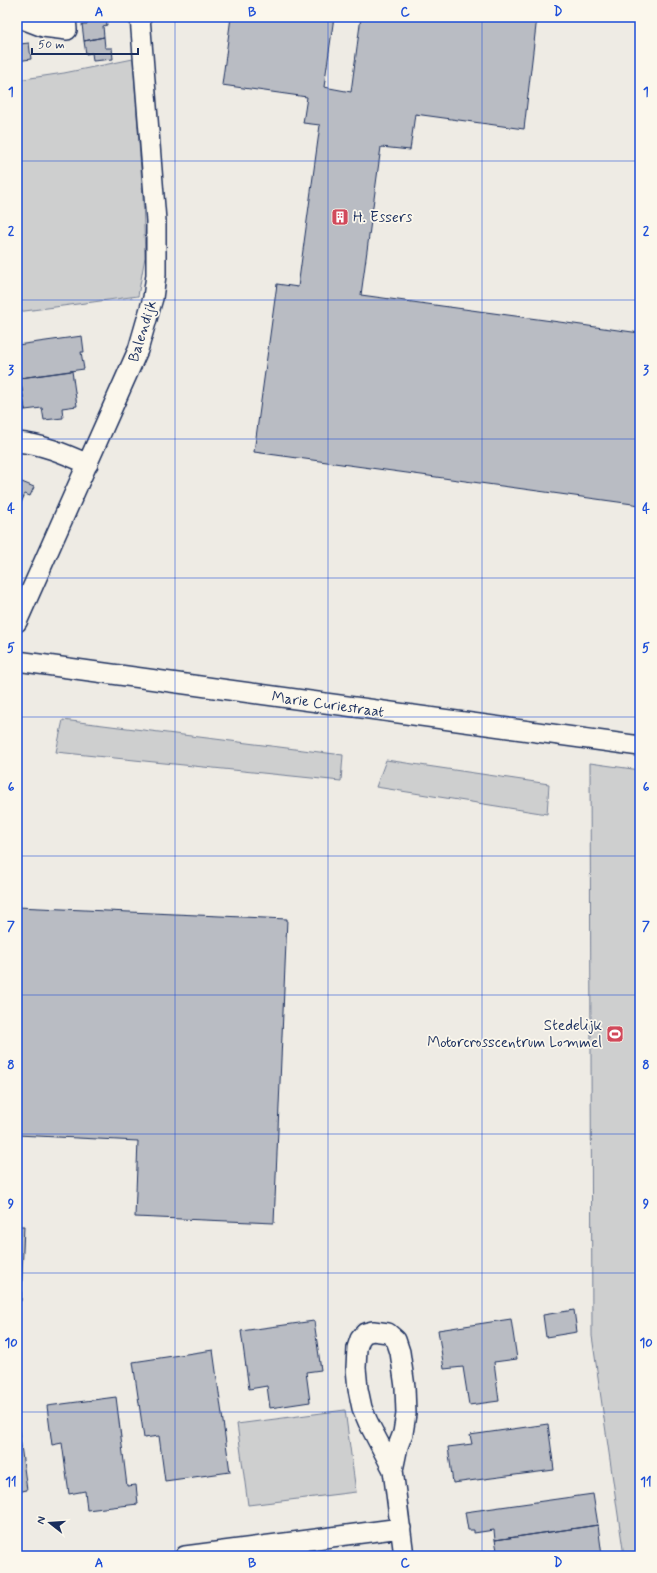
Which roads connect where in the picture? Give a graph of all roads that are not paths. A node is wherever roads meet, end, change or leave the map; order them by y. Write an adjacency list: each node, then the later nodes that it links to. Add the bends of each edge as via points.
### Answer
1 (17, 17): 2 (street, via 43,27 66,30)
2 (66, 17)
3 (140, 17): 5 (street, Balendijk, via 156,221 156,275 153,298 138,350)
4 (17, 442): 5 (street, via 36,444)
5 (88, 464): 6 (street, Balendijk)
6 (17, 622)
7 (17, 661): 8 (street, Marie Curiestraat)
8 (640, 746)
9 (393, 1470): 9 (street, via 406,1414 400,1352 396,1340 388,1333 373,1331 365,1333 357,1348 358,1388 362,1408); 10 (street)
10 (401, 1528): 11 (street); 12 (street)
11 (185, 1556)
12 (404, 1556)

